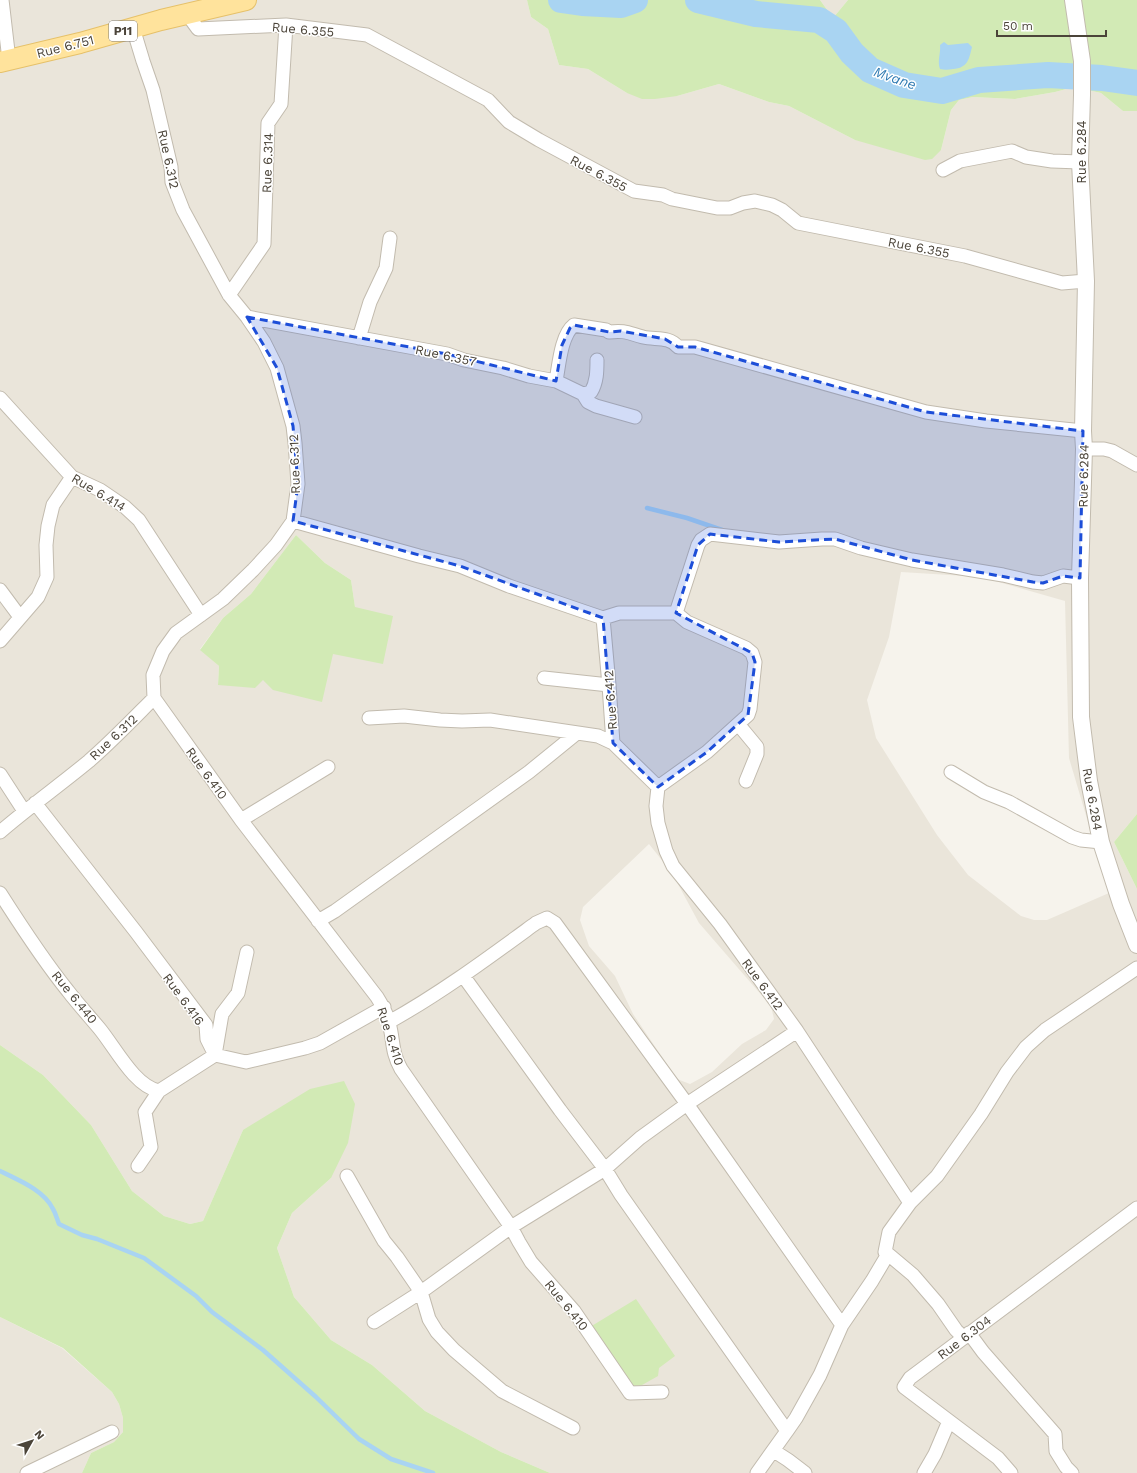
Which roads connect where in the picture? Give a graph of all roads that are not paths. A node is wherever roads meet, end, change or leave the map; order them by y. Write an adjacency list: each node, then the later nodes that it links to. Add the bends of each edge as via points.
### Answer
1 (2, 0): 7 (street)
2 (246, 0): 4 (main road, Rue 6.751 / P11)
3 (1073, 0): 8 (street, Rue 6.284, via 1082,61)
4 (187, 14): 5 (street, Rue 6.355, via 198,29); 6 (main road, Rue 6.751 / P11)
5 (286, 25): 11 (street, Rue 6.355, via 367,35 488,100 509,122 634,191 664,195 717,208 730,208 755,201 772,205 798,223 965,256 1062,283); 12 (street, Rue 6.314, via 281,104 268,123 264,244)
6 (133, 28): 7 (main road, Rue 6.751 / P11); 12 (street, Rue 6.312, via 142,61 154,90 176,194)
7 (5, 61)
8 (1080, 162): 9 (street, via 1026,157 1012,151 960,162); 11 (street, Rue 6.284)
9 (943, 170)
10 (390, 238): 14 (street, via 386,268 370,302)
11 (1086, 281): 20 (street, Rue 6.284)
12 (229, 295): 13 (street, Rue 6.312)
13 (247, 317): 14 (street, Rue 6.357); 24 (street, Rue 6.312, via 277,368 293,426 298,484)
14 (359, 338): 16 (street, Rue 6.357, via 447,354)
15 (597, 360): 17 (street, via 594,388 591,392)
16 (556, 381): 17 (street, Rue 6.357); 20 (street, via 562,345 574,325 609,332 621,330 643,337 665,339 674,342 678,347 695,347 926,412)
17 (583, 394): 19 (street, Rue 6.357, via 588,402 596,406)
18 (0, 398): 23 (street, Rue 6.414)
19 (635, 417)
20 (1083, 431): 21 (street, Rue 6.284)
21 (1084, 449): 22 (street, via 1112,451); 25 (street, Rue 6.284)
22 (1137, 465)
23 (72, 477): 28 (street, Rue 6.414, via 100,490 139,520); 29 (street, via 53,505 46,545 47,577 38,597)
24 (293, 521): 28 (street, Rue 6.312, via 276,545 253,570 223,599); 30 (street, via 460,566 509,586)
25 (1080, 578): 27 (street, via 1063,576 1043,583 1033,582 912,560 835,539 779,542 710,534 698,545); 47 (street, Rue 6.284, via 1081,717)
26 (0, 590): 29 (street)
27 (676, 613): 30 (street, via 619,613); 36 (street, via 687,622 752,653 755,662 750,709 748,715)
28 (201, 615): 34 (street, Rue 6.312, via 176,634 163,651 153,675)
29 (20, 617): 31 (street)
30 (603, 618): 33 (street, Rue 6.412)
31 (0, 641)
32 (544, 678): 33 (street)
33 (609, 685): 38 (street, Rue 6.412)
34 (154, 698): 44 (street, Rue 6.312, via 89,760); 45 (street, Rue 6.410)
35 (369, 718): 37 (street, via 404,716 447,721 490,720)
36 (738, 724): 42 (street, via 757,747 757,754); 43 (street, via 708,752)
37 (577, 733): 38 (street, via 598,736); 49 (street, via 529,772)
38 (613, 743): 43 (street, Rue 6.412)
39 (328, 767): 45 (street)
40 (951, 772): 47 (street, via 984,792 1009,802 1072,837)
41 (0, 774): 44 (street, Rue 6.416)
42 (746, 781)
43 (658, 787): 56 (street, Rue 6.412, via 658,824 673,866 720,924)
44 (30, 807): 46 (street, Rue 6.312); 57 (street, Rue 6.416, via 66,844 206,1025 207,1040)
45 (241, 820): 49 (street, Rue 6.410)
46 (0, 832)
47 (1101, 842): 50 (street, Rue 6.284)
48 (0, 893): 58 (street, Rue 6.440, via 29,938 119,1057 143,1083 152,1090)
49 (318, 921): 54 (street, Rue 6.410)
50 (1137, 945)
51 (247, 952): 57 (street, via 238,993 222,1014)
52 (1137, 968): 63 (street, via 1046,1030 1026,1047 937,1176)
53 (464, 976): 55 (street); 59 (street, via 536,923 547,918 555,923); 61 (street)
54 (384, 1007): 55 (street, Rue 6.410); 57 (street, via 320,1043 305,1048 246,1062)
55 (389, 1022): 65 (street, Rue 6.410, via 393,1051 401,1070)
56 (797, 1031): 59 (street); 63 (street, Rue 6.412)
57 (215, 1055): 58 (street)
58 (159, 1091): 60 (street, via 145,1112 151,1147)
59 (687, 1104): 61 (street, via 640,1138); 69 (street)
60 (138, 1166)
61 (605, 1169): 65 (street); 74 (street)
62 (347, 1176): 67 (street, via 384,1241)
63 (910, 1202): 66 (street, via 889,1232 885,1252)
64 (1137, 1208): 70 (street, Rue 6.304)
65 (511, 1227): 67 (street); 71 (street, Rue 6.410, via 531,1262 574,1311 630,1393)
66 (888, 1254): 69 (street); 70 (street, via 913,1275 956,1330)
67 (421, 1292): 68 (street); 73 (street, via 429,1319 454,1350 502,1391)
68 (374, 1322)
69 (842, 1325): 74 (street, via 820,1375)
70 (966, 1335): 72 (street, Rue 6.304, via 910,1378 904,1387); 82 (street, via 1055,1434 1056,1451)
71 (662, 1392)
72 (949, 1421): 80 (street); 81 (street, Rue 6.304, via 998,1458)
73 (573, 1428)
74 (787, 1431): 76 (street)
75 (112, 1432): 77 (street)
76 (774, 1450): 78 (street); 79 (street)
77 (27, 1473)
78 (757, 1473)
79 (805, 1473)
80 (924, 1473)
81 (1011, 1473)
82 (1072, 1473)

